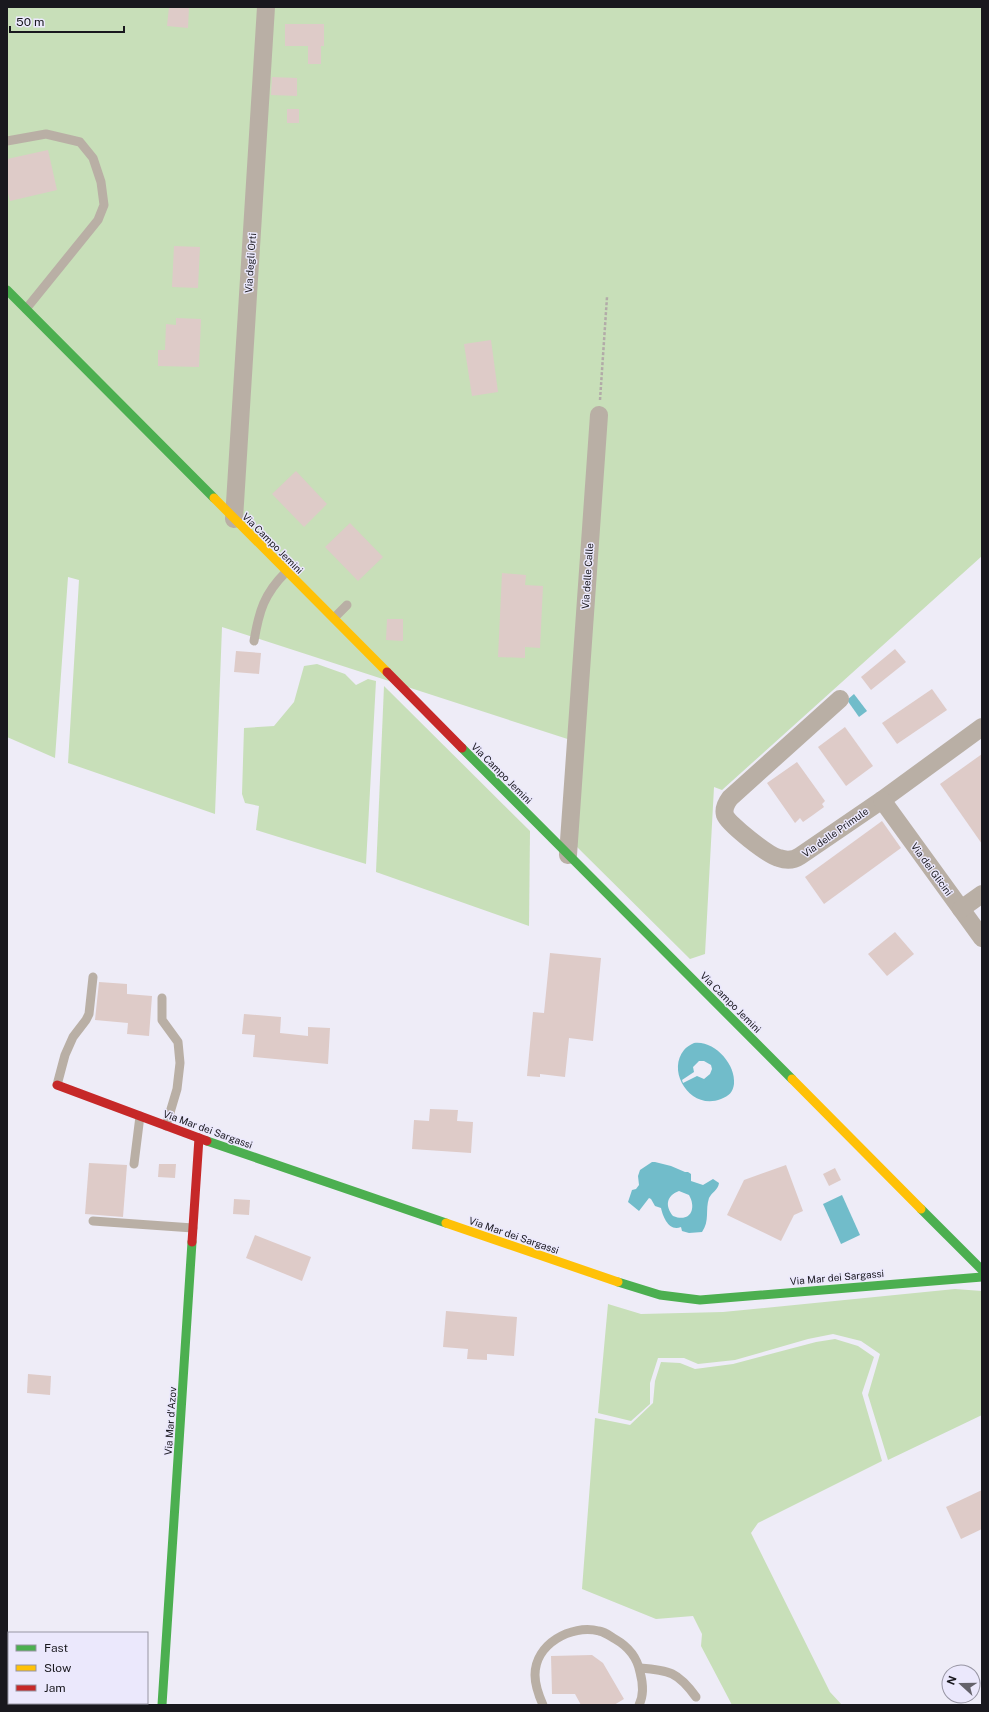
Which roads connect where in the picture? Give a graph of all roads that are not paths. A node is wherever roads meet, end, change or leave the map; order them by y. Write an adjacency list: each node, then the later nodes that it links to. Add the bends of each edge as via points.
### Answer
1 (266, 7): 6 (street, Via degli Orti)
2 (7, 140): 4 (lane, via 46,134 80,142 93,158 101,182 104,205 98,220)
3 (7, 290): 4 (street, Via Campo Jemini)
4 (26, 309): 6 (street, Via Campo Jemini)
5 (599, 414): 14 (street, Via delle Calle)
6 (234, 519): 7 (street, Via Campo Jemini)
7 (286, 572): 9 (street, Via Campo Jemini); 10 (lane, via 264,600)
8 (347, 605): 9 (lane)
9 (334, 619): 14 (street, Via Campo Jemini)
10 (254, 641)
11 (840, 699): 13 (street, Via delle Primule, via 730,798 725,814 730,822 767,852 780,859 789,860 800,856)
12 (982, 727): 13 (street, Via delle Primule)
13 (882, 800): 16 (street, Via dei Glicini)
14 (568, 854): 27 (street, Via Campo Jemini)
15 (982, 894): 16 (street)
16 (961, 909): 17 (street, Via dei Glicini)
17 (982, 938)
18 (93, 977): 20 (lane, via 89,1014 73,1037)
19 (162, 998): 22 (lane, via 162,1020 178,1042 180,1062 177,1088)
20 (57, 1085): 21 (street, Via Mar dei Sargassi)
21 (140, 1116): 22 (street, Via Mar dei Sargassi); 24 (lane)
22 (166, 1126): 23 (street, Via Mar dei Sargassi)
23 (199, 1138): 26 (street, Via Mar d'Azov); 28 (street, Via Mar dei Sargassi, via 646,1292 668,1297 700,1300)
24 (134, 1164)
25 (92, 1221): 26 (lane)
26 (193, 1228): 31 (street, Via Mar d'Azov)
27 (982, 1270)
28 (982, 1277)
29 (640, 1668): 30 (lane, via 664,1670 678,1677); 32 (lane, via 628,1647 600,1631 583,1629 565,1634 550,1643 538,1658 534,1675); 33 (lane, via 642,1682)
30 (696, 1697)
31 (162, 1705)
32 (543, 1705)
33 (639, 1705)

